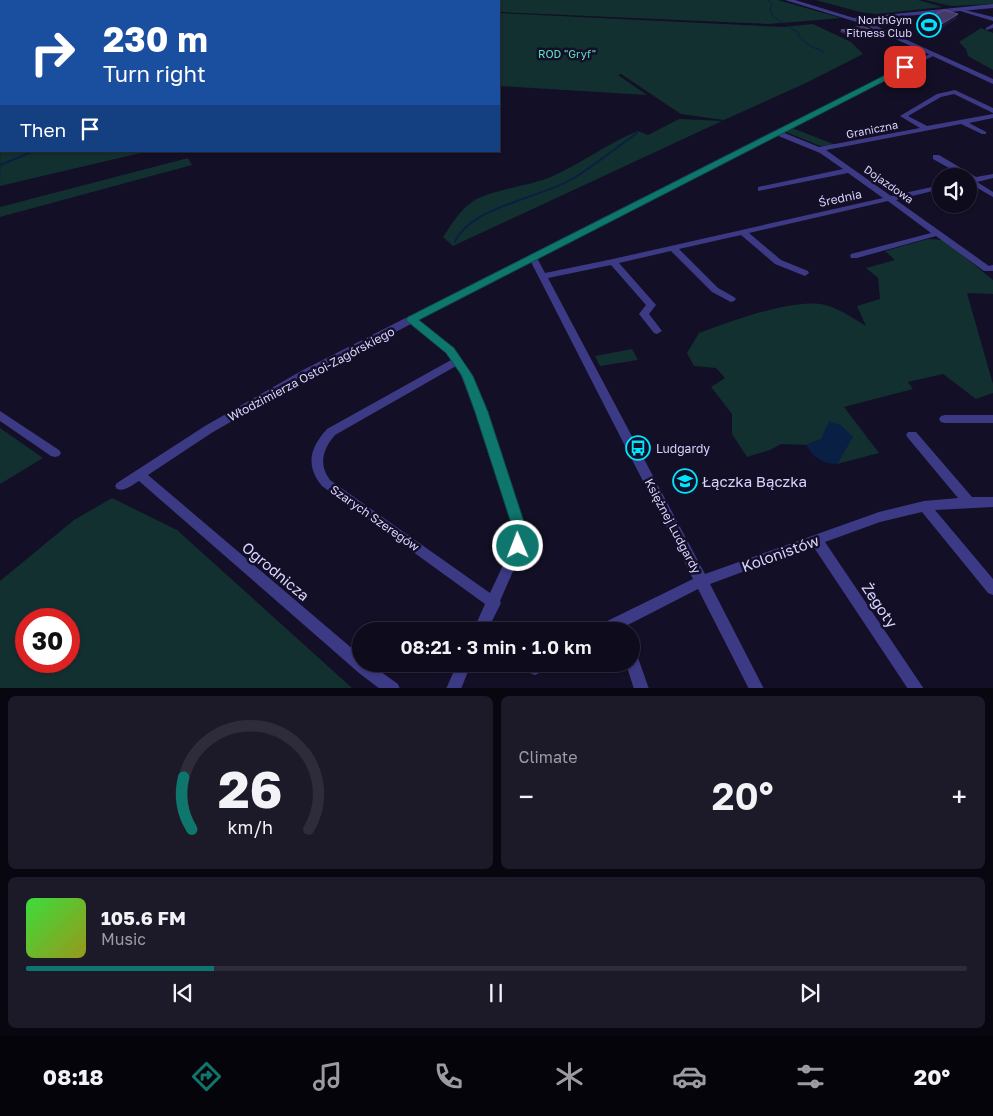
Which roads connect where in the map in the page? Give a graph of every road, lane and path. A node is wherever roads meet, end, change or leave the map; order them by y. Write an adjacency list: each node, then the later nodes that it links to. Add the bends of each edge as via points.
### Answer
1 (788, 0): 5 (street)
2 (993, 6): 3 (street)
3 (959, 9): 4 (street); 5 (street)
4 (993, 19)
5 (856, 20): 6 (street)
6 (934, 54): 7 (street); 14 (street, Włodzimierza Ostoi-Zagórskiego)
7 (993, 82)
8 (965, 88): 9 (street, Graniczna)
9 (955, 92): 10 (street); 13 (street, Graniczna, via 939,95 903,116)
10 (993, 111)
11 (993, 116): 12 (street, Graniczna)
12 (962, 122): 13 (street, Graniczna); 15 (street)
13 (927, 129): 16 (street, Graniczna)
14 (776, 132): 16 (street, Dojazdowa); 31 (street, Włodzimierza Ostoi-Zagórskiego)
15 (984, 133)
16 (820, 150): 19 (street, Dojazdowa)
17 (936, 157): 18 (street)
18 (952, 168)
19 (850, 170): 23 (street, Dojazdowa); 26 (street, Dojazdowa)
20 (993, 176): 21 (street)
21 (977, 180)
22 (977, 185): 25 (street)
23 (761, 189)
24 (932, 189): 26 (street, Średnia)
25 (993, 195)
26 (892, 199): 27 (street, Średnia); 28 (street, Dojazdowa)
27 (743, 233): 29 (street, Średnia); 34 (street, via 778,262)
28 (939, 233): 30 (street); 33 (street, Dojazdowa)
29 (673, 248): 32 (street, Średnia); 36 (street, via 715,290)
30 (854, 256)
31 (533, 258): 35 (street, Księżnej Ludgardy); 37 (street, Włodzimierza Ostoi-Zagórskiego)
32 (613, 262): 35 (street, Średnia); 38 (street, via 651,305 644,314)
33 (991, 270)
34 (805, 273)
35 (542, 276): 51 (street, Księżnej Ludgardy)
36 (731, 299)
37 (412, 320): 39 (street); 45 (street, Włodzimierza Ostoi-Zagórskiego, via 261,399)
38 (657, 331)
39 (458, 360): 53 (street, via 482,412 519,531 514,555); 53 (street, Szarych Szeregów, via 331,432 320,447 316,468 326,483)
40 (0, 415): 44 (street)
41 (945, 419): 42 (street)
42 (993, 419)
43 (912, 435): 47 (street)
44 (55, 453)
45 (140, 475): 46 (street, Włodzimierza Ostoi-Zagórskiego); 58 (street, Ogrodnicza, via 364,668)
46 (121, 486)
47 (968, 502): 48 (street, Kolonistów); 49 (street, Kolonistów)
48 (993, 502)
49 (924, 506): 50 (street, Kolonistów, via 879,517); 52 (street)
50 (816, 540): 51 (street, Kolonistów); 62 (street, Żegoty)
51 (701, 581): 55 (street, Kolonistów); 61 (street, Księżnej Ludgardy)
52 (993, 589)
53 (494, 603): 54 (street)
54 (484, 622)
55 (628, 622)
56 (460, 672): 59 (street)
57 (636, 672): 60 (street)
58 (393, 688)
59 (453, 688)
60 (642, 688)
61 (758, 688)
62 (917, 688)

